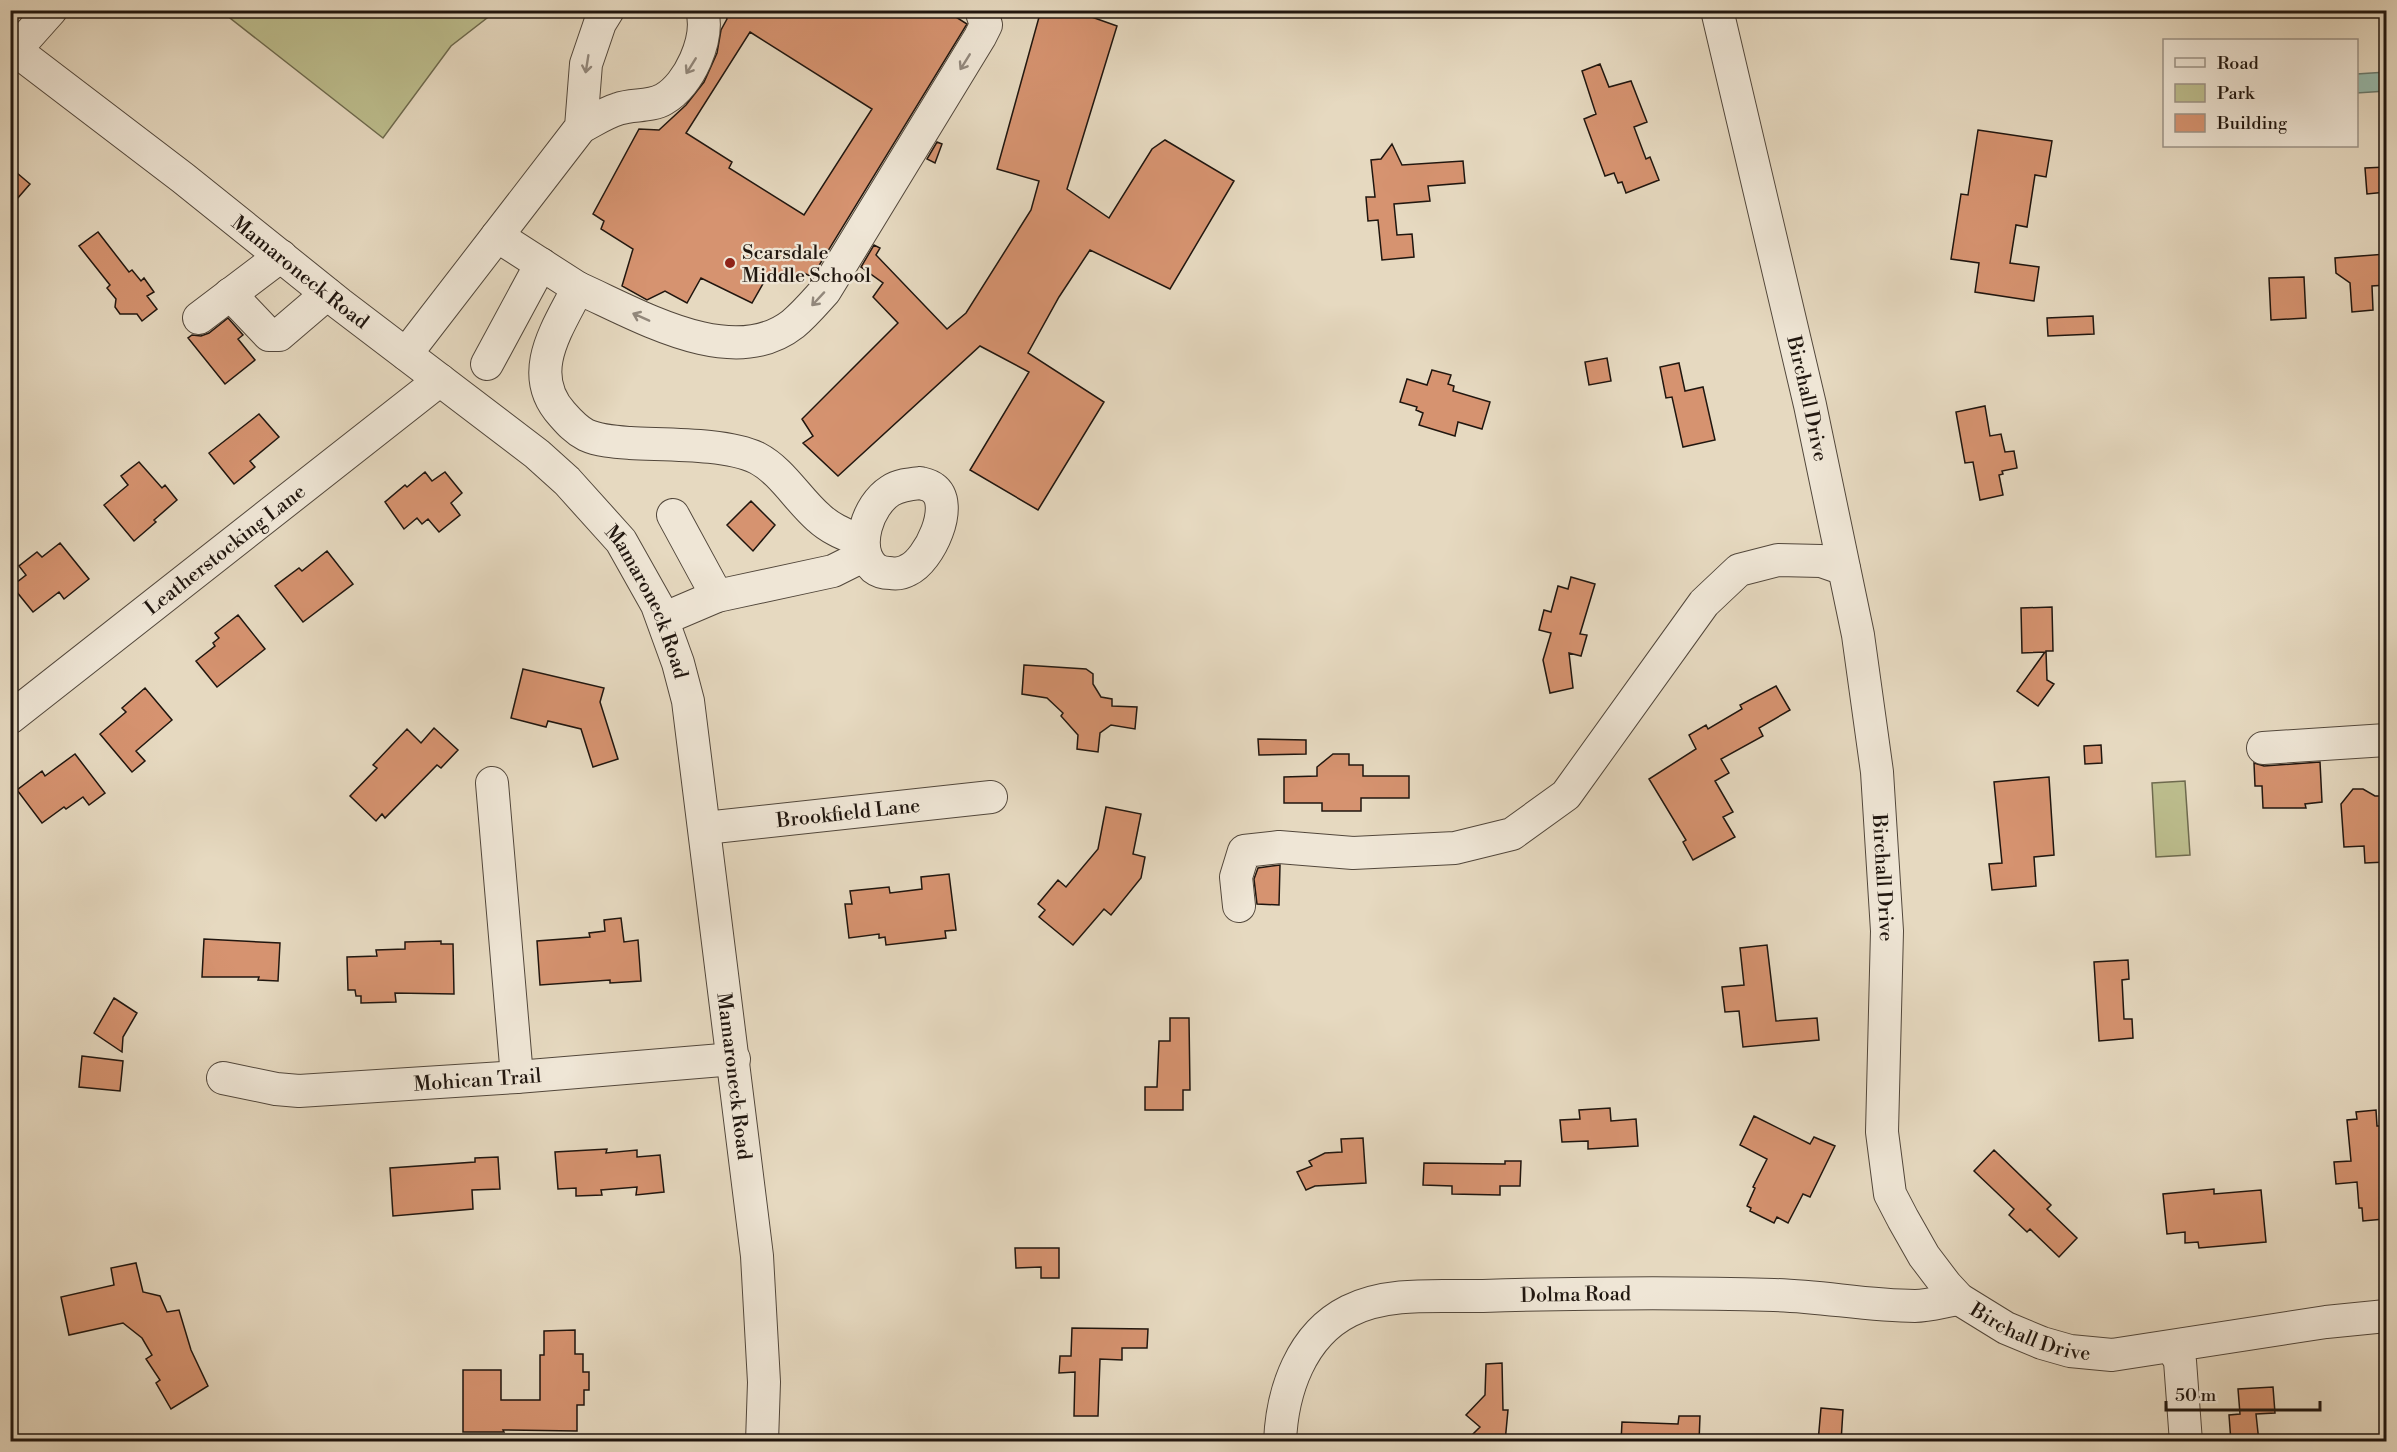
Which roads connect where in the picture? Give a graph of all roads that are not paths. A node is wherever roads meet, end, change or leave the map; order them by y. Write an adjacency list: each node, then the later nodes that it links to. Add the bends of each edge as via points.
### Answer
1 (51, 10): 6 (street)
2 (608, 10): 7 (street, one-way to 7, via 586,64)
3 (702, 10): 7 (street, one-way to 7, via 703,41 675,92 661,101 618,108)
4 (981, 10): 11 (street, one-way to 11, via 986,25 980,37 825,291 793,324 747,341 702,339 672,331)
5 (1717, 10): 19 (street, Birchall Drive, via 1811,410)
6 (12, 51): 9 (street, Mamaroneck Road)
7 (580, 127): 8 (street)
8 (497, 236): 10 (street); 15 (street)
9 (281, 256): 12 (street); 13 (street, Mamaroneck Road)
10 (541, 264): 11 (street); 16 (street)
11 (578, 288): 20 (street, via 549,346 544,370 556,407 573,426 595,438 724,450 756,458 769,466 819,518 864,549 832,571)
12 (230, 294): 13 (street, via 269,335 279,335); 14 (street)
13 (327, 294): 15 (street, Mamaroneck Road)
14 (199, 318)
15 (406, 354): 17 (street, Mamaroneck Road)
16 (487, 364)
17 (440, 380): 21 (street, Mamaroneck Road, via 537,454 595,509 621,540); 22 (street, Leatherstocking Lane)
18 (673, 515): 20 (street)
19 (1844, 569): 28 (street, via 1821,561 1778,560 1739,570 1704,603 1566,795 1512,834 1455,848 1353,853 1279,847 1244,850 1236,877); 32 (street, Birchall Drive, via 1858,635 1880,801 1887,931 1882,1096 1886,1172 1890,1194 1924,1256)
20 (717, 596): 21 (street)
21 (663, 619): 27 (street, Mamaroneck Road, via 688,701)
22 (10, 718)
23 (2386, 740): 24 (street)
24 (2263, 747)
25 (492, 783): 30 (street)
26 (991, 798): 27 (street, Brookfield Lane)
27 (705, 828): 29 (street, Mamaroneck Road)
28 (1239, 906)
29 (734, 1059): 30 (street, Mohican Trail); 35 (street, Mamaroneck Road, via 757,1256 764,1382)
30 (517, 1077): 31 (street, Mohican Trail, via 299,1090)
31 (223, 1078)
32 (1959, 1299): 34 (street, Birchall Drive, via 2007,1328 2070,1351 2112,1355); 36 (street, Dolma Road, via 1916,1306 1778,1295 1611,1292 1413,1297 1374,1302 1348,1311 1312,1341 1288,1388)
33 (2386, 1316): 34 (street, Birchall Drive)
34 (2172, 1347): 37 (street, via 2180,1361)
35 (762, 1442)
36 (1280, 1442)
37 (2186, 1442)

